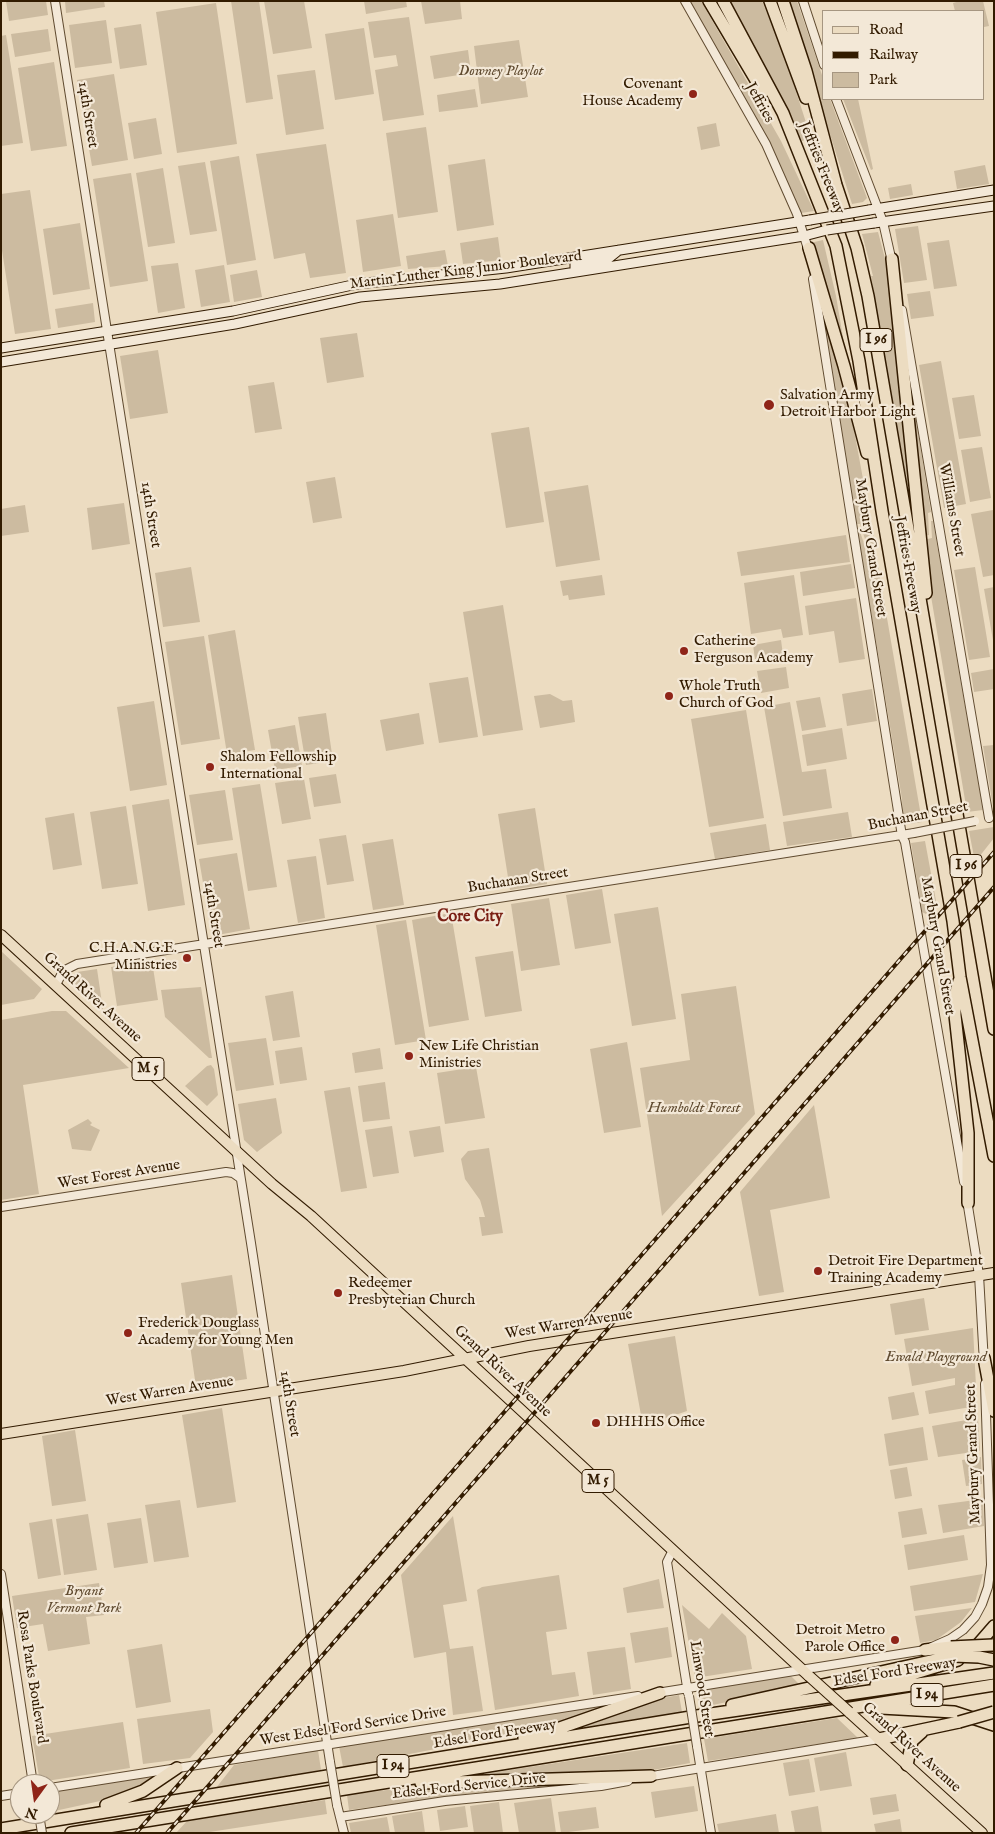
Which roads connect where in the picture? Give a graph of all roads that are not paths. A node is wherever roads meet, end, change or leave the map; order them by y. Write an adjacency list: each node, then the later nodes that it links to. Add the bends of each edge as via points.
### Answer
1 (55, 1): 35 (street, 14th Street)
2 (685, 1): 19 (street, Jeffries, via 766,144)
3 (709, 1): 10 (highway)
4 (723, 1): 10 (highway, Jeffries Freeway / I 96, via 783,113)
5 (770, 1): 11 (highway)
6 (783, 1): 11 (highway, Jeffries Freeway / I 96)
7 (803, 1): 8 (street)
8 (822, 59)
9 (836, 100): 17 (street, Williams Street)
10 (797, 149): 40 (highway, Jeffries Freeway / I 96, via 838,252)
11 (836, 185): 41 (highway, Jeffries Freeway / I 96, via 857,248 868,296)
12 (994, 190): 13 (main road, Martin Luther King Junior Boulevard)
13 (978, 193): 14 (main road, Martin Luther King Junior Boulevard); 16 (main road, via 987,199)
14 (902, 204): 17 (main road, Martin Luther King Junior Boulevard); 18 (main road, via 898,213)
15 (994, 206): 16 (main road, Martin Luther King Junior Boulevard)
16 (982, 208): 18 (main road, Martin Luther King Junior Boulevard)
17 (873, 209): 19 (main road, Martin Luther King Junior Boulevard, bridge); 20 (street, Williams Street)
18 (905, 219): 20 (main road, Martin Luther King Junior Boulevard)
19 (800, 222): 21 (main road, Martin Luther King Junior Boulevard); 22 (street, Maybury Grand Street)
20 (878, 222): 22 (main road, Martin Luther King Junior Boulevard, bridge); 29 (street, Williams Street)
21 (780, 225): 23 (main road, Martin Luther King Junior Boulevard); 24 (main road, via 789,231)
22 (807, 235): 24 (main road, Martin Luther King Junior Boulevard); 26 (street, Maybury Grand Street)
23 (702, 237): 25 (main road, Martin Luther King Junior Boulevard); 28 (main road, via 699,245)
24 (784, 240): 28 (main road, Martin Luther King Junior Boulevard)
25 (649, 245): 27 (main road, Martin Luther King Junior Boulevard); 30 (main road, via 658,252)
26 (809, 248): 40 (highway); 43 (street, Maybury Grand Street)
27 (619, 250): 31 (main road, via 609,258 575,264); 32 (main road, Martin Luther King Junior Boulevard, via 506,268)
28 (705, 252): 30 (main road, Martin Luther King Junior Boulevard)
29 (892, 259): 41 (highway); 42 (street, Williams Street)
30 (653, 260): 31 (main road, Martin Luther King Junior Boulevard)
31 (575, 272): 33 (main road, Martin Luther King Junior Boulevard, via 500,284)
32 (394, 279): 33 (main road, via 401,285); 34 (main road, Martin Luther King Junior Boulevard, via 342,286 233,311)
33 (398, 292): 36 (main road, Martin Luther King Junior Boulevard)
34 (129, 326): 35 (main road, Martin Luther King Junior Boulevard); 36 (main road, via 126,335)
35 (107, 330): 37 (street, 14th Street); 38 (main road, Martin Luther King Junior Boulevard)
36 (133, 340): 37 (main road, Martin Luther King Junior Boulevard)
37 (110, 344): 39 (main road, Martin Luther King Junior Boulevard); 45 (street, 14th Street)
38 (1, 348)
39 (1, 362)
40 (882, 511): 46 (highway, Jeffries Freeway / I 96)
41 (935, 687): 48 (highway, Jeffries Freeway / I 96)
42 (991, 817): 43 (street, Buchanan Street, bridge)
43 (902, 836): 45 (street, Buchanan Street); 52 (street, Maybury Grand Street, via 906,842)
44 (1, 935): 47 (main road, Grand River Avenue / M 5)
45 (203, 944): 47 (street, Buchanan Street, via 73,965 61,974); 49 (street, 14th Street)
46 (960, 977): 50 (highway, Jeffries Freeway / I 96); 52 (highway, via 955,1015 968,1133)
47 (56, 985): 49 (main road, Grand River Avenue / M 5)
48 (993, 1025)
49 (236, 1150): 51 (street, 14th Street); 56 (main road, Grand River Avenue / M 5)
50 (994, 1156)
51 (240, 1178): 53 (street, West Forest Avenue, via 226,1172); 58 (street, 14th Street)
52 (968, 1203): 55 (street, Maybury Grand Street)
53 (1, 1208)
54 (992, 1274): 55 (main road, West Warren Avenue)
55 (979, 1276): 56 (main road, West Warren Avenue); 57 (street, Maybury Grand Street)
56 (464, 1358): 58 (main road, West Warren Avenue, via 404,1371); 61 (main road, Grand River Avenue / M 5)
57 (984, 1358): 59 (highway); 65 (street, Maybury Grand Street, via 992,1548 988,1587 975,1618 950,1639)
58 (273, 1391): 60 (main road, West Warren Avenue); 80 (street, 14th Street)
59 (994, 1411)
60 (1, 1434)
61 (673, 1550): 68 (main road, Grand River Avenue / M 5); 71 (street, Linwood Street, via 667,1562)
62 (1, 1574): 85 (street, Rosa Parks Boulevard)
63 (994, 1626): 73 (highway, via 982,1642 960,1660 865,1687)
64 (993, 1645): 66 (highway, bridge)
65 (925, 1650): 66 (highway); 68 (street, Maybury Grand Street)
66 (952, 1651): 67 (highway, bridge); 76 (highway)
67 (994, 1660)
68 (806, 1673): 71 (street, West Edsel Ford Service Drive); 79 (main road, Grand River Avenue / M 5, bridge)
69 (994, 1673): 73 (highway, Edsel Ford Freeway / I 94)
70 (994, 1685): 74 (highway, Edsel Ford Freeway / I 94)
71 (688, 1692): 72 (street, West Edsel Ford Service Drive); 83 (street, Linwood Street, bridge)
72 (660, 1693): 80 (street, West Edsel Ford Service Drive); 81 (highway, via 554,1730 448,1751)
73 (849, 1695): 76 (highway, Edsel Ford Freeway / I 94)
74 (861, 1707): 77 (highway, via 954,1712); 87 (highway, Edsel Ford Freeway / I 94, via 743,1723)
75 (994, 1712): 78 (highway, bridge)
76 (697, 1716): 81 (highway, Edsel Ford Freeway / I 94)
77 (994, 1725)
78 (924, 1731): 79 (highway); 82 (highway, via 912,1742)
79 (879, 1739): 82 (main road, Grand River Avenue / M 5); 83 (street, Edsel Ford Service Drive)
80 (328, 1744): 84 (street, West Edsel Ford Service Drive); 90 (street, 14th Street, bridge)
81 (424, 1762): 89 (highway, Edsel Ford Freeway / I 94)
82 (907, 1765): 95 (main road, Grand River Avenue / M 5)
83 (700, 1767): 86 (street, Edsel Ford Service Drive); 94 (street, Linwood Street)
84 (177, 1768): 88 (street, West Edsel Ford Service Drive); 89 (highway, via 143,1791)
85 (32, 1774)
86 (650, 1776): 87 (highway); 90 (street, Edsel Ford Service Drive, via 600,1786 445,1801)
87 (377, 1784): 92 (highway, Edsel Ford Freeway / I 94)
88 (60, 1786)
89 (89, 1813): 91 (highway, Edsel Ford Freeway / I 94)
90 (340, 1817): 93 (street, 14th Street)
91 (1, 1828)
92 (71, 1833)
93 (344, 1833)
94 (711, 1833)
95 (982, 1833)

